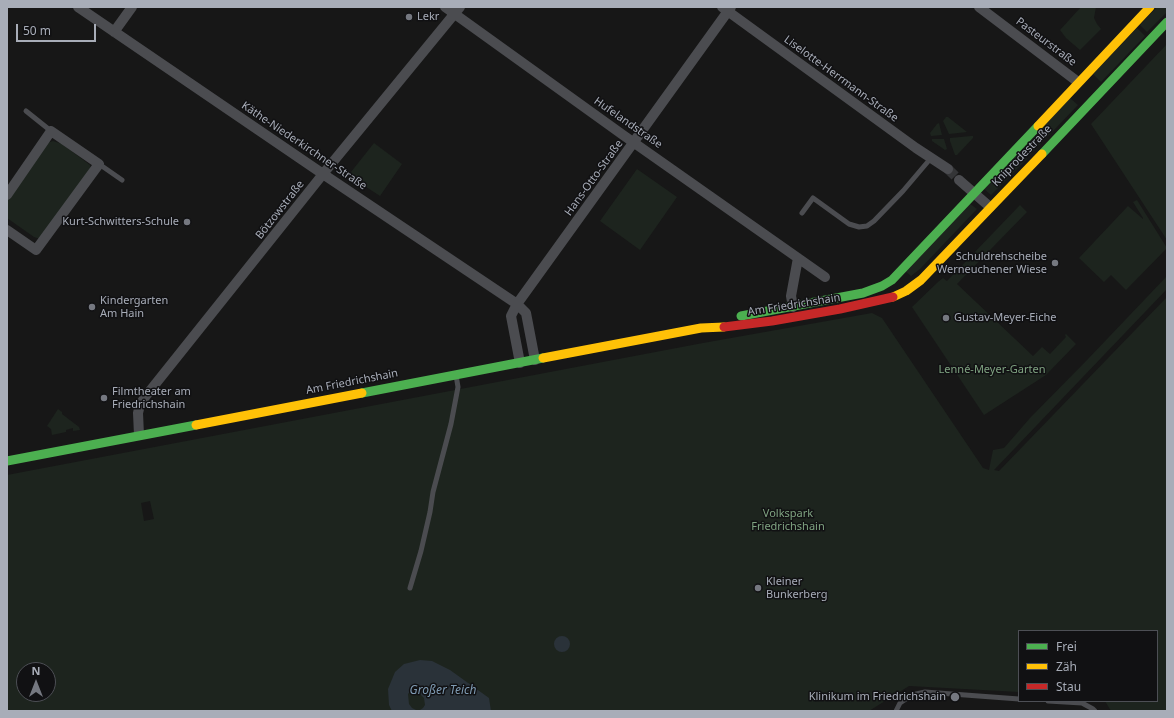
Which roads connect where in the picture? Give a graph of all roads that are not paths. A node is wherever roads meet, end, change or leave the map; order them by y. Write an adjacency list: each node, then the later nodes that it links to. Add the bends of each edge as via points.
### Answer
1 (78, 7): 9 (street, Käthe-Niederkirchner-Straße)
2 (132, 7): 9 (street)
3 (445, 7): 7 (street, Hufelandstraße)
4 (979, 7): 10 (street, Pasteurstraße)
5 (1150, 7): 10 (street, Kniprodestraße)
6 (727, 9): 13 (street, Hans-Otto-Straße); 14 (street, Liselotte-Herrmann-Straße)
7 (457, 10): 13 (street, Hufelandstraße); 17 (street, Bötzowstraße)
8 (1167, 22): 22 (street, Kniprodestraße)
9 (114, 32): 17 (street, Käthe-Niederkirchner-Straße)
10 (1078, 82): 20 (street, Kniprodestraße)
11 (26, 111): 12 (lane)
12 (51, 130): 15 (street); 21 (street)
13 (634, 143): 25 (street, Hufelandstraße); 29 (street, Hans-Otto-Straße)
14 (931, 158): 16 (street, Liselotte-Herrmann-Straße); 23 (lane, via 874,222 867,226 849,224 813,198)
15 (99, 164): 18 (lane); 24 (street, via 36,250)
16 (948, 169)
17 (323, 174): 29 (street, Käthe-Niederkirchner-Straße); 35 (street, Bötzowstraße, via 145,397 138,413)
18 (122, 180)
19 (959, 180): 20 (street)
20 (974, 193): 22 (street); 27 (street, Kniprodestraße, via 892,280)
21 (7, 195)
22 (990, 207): 28 (street, Kniprodestraße, via 921,280)
23 (802, 213)
24 (8, 234)
25 (798, 258): 26 (street, Hufelandstraße); 30 (street, via 791,296)
26 (825, 277)
27 (882, 286): 28 (street); 30 (street, Am Friedrichshain, via 863,293)
28 (889, 299): 31 (street, Am Friedrichshain, via 772,321)
29 (517, 304): 32 (street, Käthe-Niederkirchner-Straße, via 526,313); 33 (street, via 511,316)
30 (793, 307): 31 (street, Am Friedrichshain, via 720,320)
31 (701, 328): 32 (street, Am Friedrichshain)
32 (535, 360): 33 (street, Am Friedrichshain)
33 (520, 363): 34 (street, Am Friedrichshain)
34 (456, 375): 35 (street, Am Friedrichshain); 37 (lane, via 458,387 452,417)
35 (139, 435): 36 (street, Am Friedrichshain)
36 (7, 461)
37 (410, 588)
38 (1018, 699): 40 (lane, via 925,692 912,695 900,703)
39 (1065, 702): 41 (lane, via 1082,703)
40 (896, 711)
41 (1095, 711)

